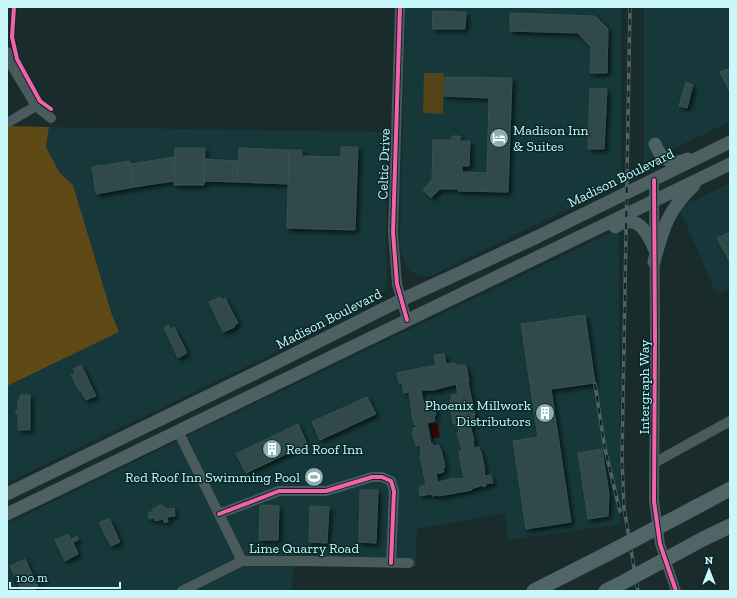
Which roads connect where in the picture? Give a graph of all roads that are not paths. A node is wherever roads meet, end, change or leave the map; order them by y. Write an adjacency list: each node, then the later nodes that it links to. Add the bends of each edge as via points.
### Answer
1 (400, 7): 15 (street, Celtic Drive, via 393,232)
2 (7, 52): 3 (street, via 9,60)
3 (36, 106): 4 (street); 5 (street)
4 (51, 118)
5 (7, 123)
6 (730, 142): 7 (main road, via 677,162 661,156); 10 (main road, Madison Boulevard)
7 (655, 144)
8 (730, 164): 9 (main road)
9 (701, 178): 11 (main road); 14 (main road, via 684,194 669,215 663,227)
10 (654, 180): 11 (street, Intergraph Way); 15 (main road, Madison Boulevard)
11 (654, 200): 12 (main road); 13 (street, Intergraph Way)
12 (566, 243): 13 (main road, via 596,235 626,222 634,222 647,233); 16 (main road)
13 (654, 248): 14 (street, Intergraph Way)
14 (654, 262): 21 (street, Intergraph Way)
15 (401, 300): 16 (street, Celtic Drive); 17 (main road, Madison Boulevard)
16 (407, 320): 18 (main road)
17 (272, 365): 18 (street); 23 (main road, Madison Boulevard)
18 (280, 381): 20 (main road)
19 (730, 421): 21 (street)
20 (178, 431): 24 (main road); 25 (street)
21 (654, 463): 35 (street, Intergraph Way, via 654,501 660,544)
22 (730, 489): 30 (highway, bridge)
23 (7, 494)
24 (7, 514)
25 (219, 514): 27 (street); 28 (street, via 279,491 326,491 372,477 382,477 391,481 394,491)
26 (730, 526): 31 (highway, bridge)
27 (242, 562): 28 (street, Lime Quarry Road); 32 (street, Lime Quarry Road)
28 (391, 563): 29 (street, Lime Quarry Road)
29 (409, 563)
30 (561, 577): 33 (highway); 34 (highway)
31 (612, 588)
32 (182, 591)
33 (528, 591)
34 (534, 591)
35 (676, 591)

